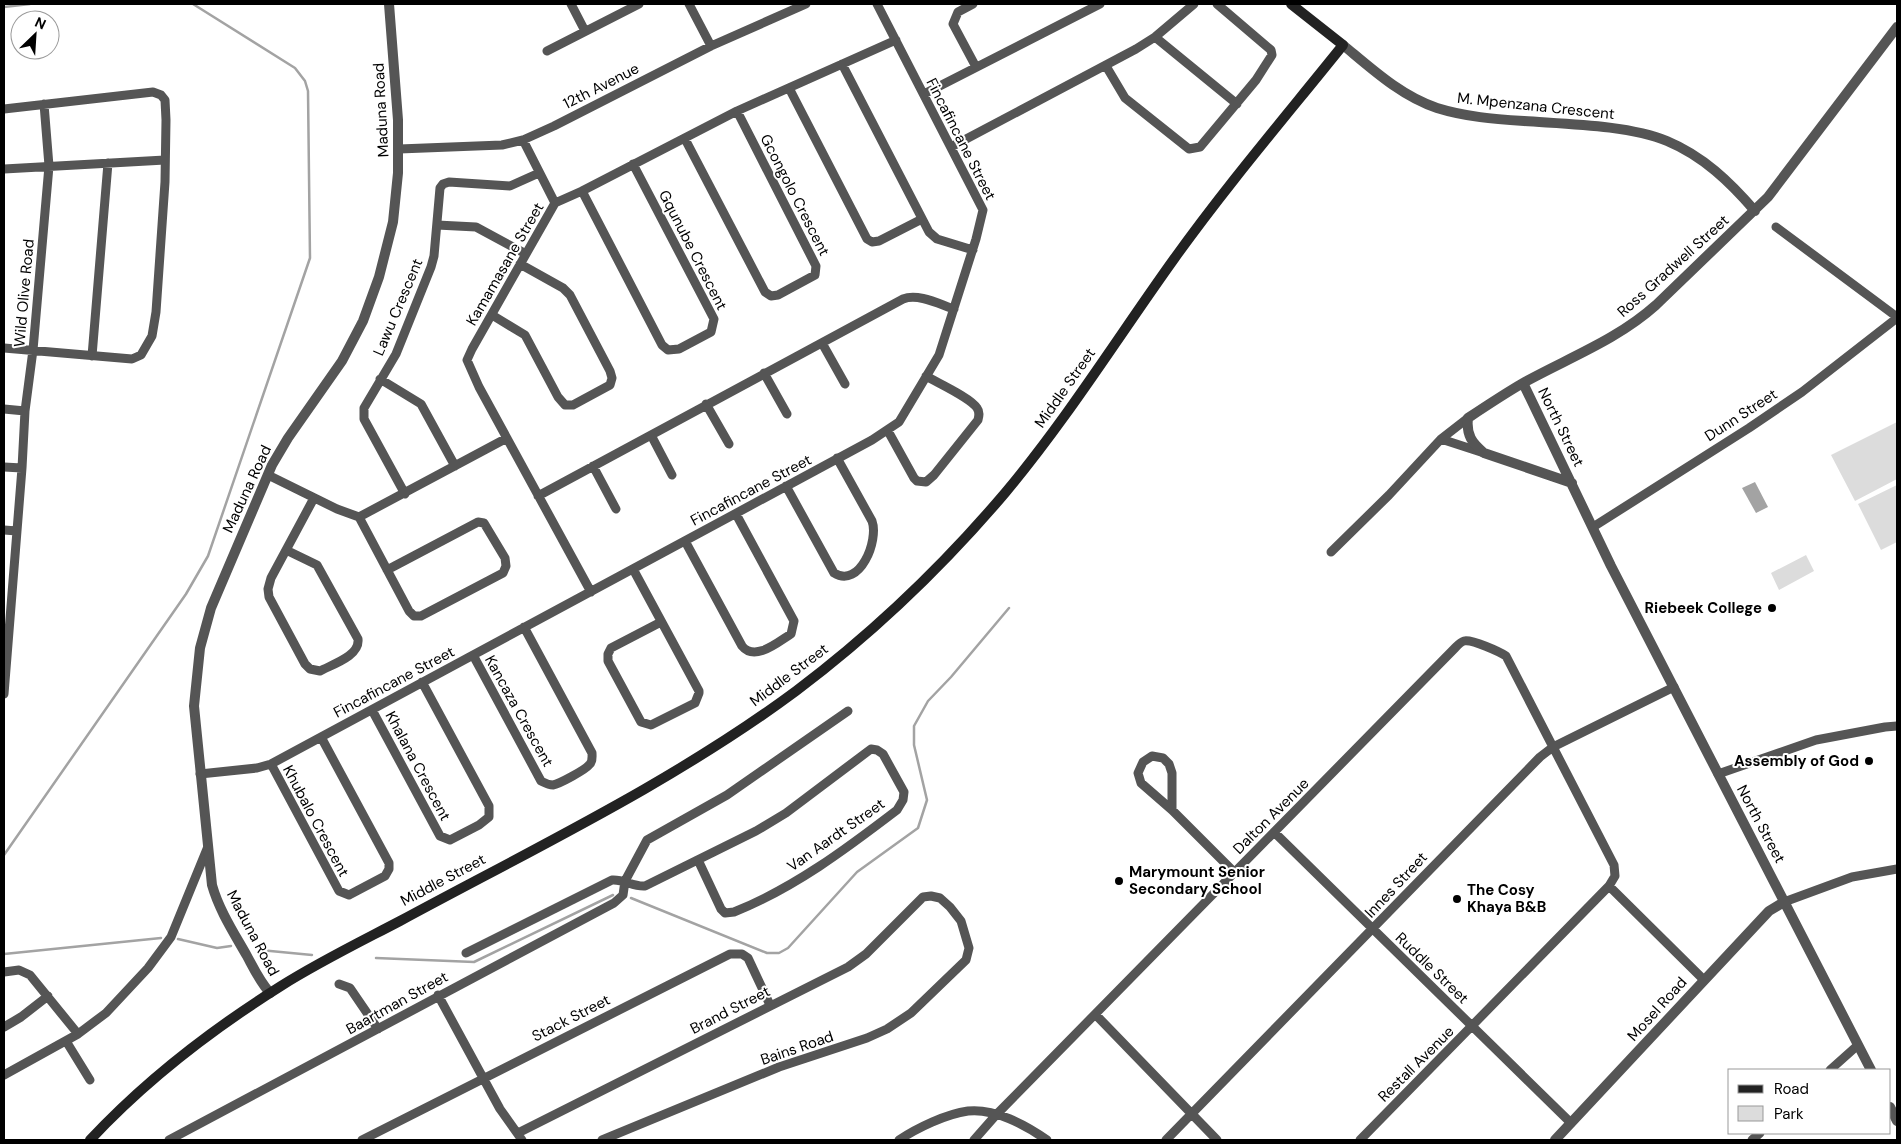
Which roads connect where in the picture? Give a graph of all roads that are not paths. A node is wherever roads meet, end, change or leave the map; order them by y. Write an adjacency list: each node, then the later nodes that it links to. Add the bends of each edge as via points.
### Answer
1 (389, 4): 31 (street, Maduna Road)
2 (571, 4): 13 (street)
3 (689, 4): 16 (street)
4 (806, 4): 16 (street, 12th Avenue)
5 (877, 4): 15 (street, Fincafincane Street)
6 (973, 4): 21 (street, via 958,12 953,22)
7 (1100, 4): 21 (street)
8 (1194, 4): 14 (street)
9 (1217, 4): 25 (street, via 1272,52 1271,60)
10 (1291, 4): 17 (main road, M. Mpenzana Crescent)
11 (634, 5): 13 (street)
12 (1897, 27): 40 (street, Ross Gradwell Street, via 1794,165)
13 (585, 31): 18 (street)
14 (1155, 37): 20 (street); 25 (street)
15 (896, 40): 19 (street, Kamamasane Street); 23 (street, Fincafincane Street)
16 (711, 46): 29 (street, 12th Avenue)
17 (1343, 46): 40 (street, M. Mpenzana Crescent, via 1423,103 1478,117 1635,132 1665,140 1715,170); 125 (main road, Middle Street, via 1176,255 1054,430 1004,494 924,580 855,644 759,718 689,763)
18 (547, 51)
19 (842, 64): 22 (street, Kamamasane Street); 41 (street)
20 (1106, 66): 25 (street, via 1125,98 1190,149 1204,144); 30 (street)
21 (976, 67): 23 (street)
22 (789, 88): 27 (street, Kamamasane Street); 41 (street, via 867,239 879,241)
23 (924, 94): 30 (street, Fincafincane Street)
24 (44, 104): 26 (street); 32 (street, via 153,92 161,95 165,102); 35 (street, Wild Olive Road)
25 (1236, 104)
26 (4, 109)
27 (737, 111): 28 (street, Kamamasane Street); 28 (street, Gcongolo Crescent, via 816,266 814,275 778,295 771,296 765,292)
28 (685, 138): 34 (street, Kamamasane Street)
29 (523, 140): 31 (street, 12th Avenue, via 502,145); 37 (street)
30 (951, 147): 44 (street, Fincafincane Street, via 982,207)
31 (399, 149): 75 (street, Maduna Road, via 393,222 379,277 363,321 342,361 288,438)
32 (166, 160): 33 (street); 53 (street, via 154,332 139,357)
33 (108, 163): 35 (street); 53 (street)
34 (633, 164): 38 (street, Kamamasane Street); 38 (street, Gqunube Crescent, via 714,319 711,332 678,349 668,350 662,345)
35 (49, 166): 36 (street); 52 (street, Wild Olive Road)
36 (4, 169)
37 (540, 173): 39 (street); 42 (street, Lawu Crescent, via 510,186 445,183 440,191)
38 (582, 191): 39 (street, Kamamasane Street)
39 (555, 203): 45 (street, Kamamasane Street)
40 (1755, 211): 57 (street, Ross Gradwell Street, via 1640,319 1616,335)
41 (922, 219): 44 (street, via 936,238)
42 (438, 225): 45 (street, via 476,227); 56 (street, Lawu Crescent, via 431,267 399,350)
43 (1776, 227): 49 (street)
44 (973, 250): 47 (street, Fincafincane Street)
45 (526, 254): 46 (street, Kamamasane Street)
46 (520, 264): 48 (street, Kamamasane Street); 48 (street, via 570,295 610,371 610,385 573,405 565,405 525,334)
47 (954, 309): 50 (street, via 906,297); 55 (street, Fincafincane Street, via 939,355)
48 (492, 315): 66 (street, Kamamasane Street, via 467,360)
49 (1897, 318): 85 (street, Dunn Street, via 1802,392)
50 (822, 343): 54 (street); 58 (street)
51 (4, 348): 52 (street)
52 (33, 350): 53 (street); 61 (street, Wild Olive Road)
53 (92, 356)
54 (764, 373): 59 (street); 62 (street)
55 (926, 376): 64 (street, Fincafincane Street, via 902,418); 64 (street, via 976,406 978,420 926,482 914,478)
56 (380, 379): 72 (street, via 421,404); 79 (street, Lawu Crescent, via 363,415)
57 (1523, 383): 63 (street, Ross Gradwell Street); 77 (street, North Street)
58 (845, 384)
59 (706, 404): 65 (street); 68 (street)
60 (4, 409): 61 (street)
61 (26, 411): 74 (street, Wild Olive Road)
62 (787, 414)
63 (1468, 418): 67 (street, Ross Gradwell Street); 69 (street, via 1470,438)
64 (888, 431): 70 (street, Fincafincane Street)
65 (651, 435): 73 (street); 76 (street)
66 (508, 438): 72 (street); 80 (street, Kamamasane Street)
67 (1441, 439): 69 (street, North Street); 90 (street, Ross Gradwell Street)
68 (728, 444)
69 (1484, 453): 77 (street, North Street)
70 (837, 458): 78 (street, Fincafincane Street); 78 (street, via 875,531 865,562 848,576 834,573)
71 (4, 466): 74 (street)
72 (455, 466): 79 (street)
73 (593, 466): 80 (street); 82 (street)
74 (22, 468): 87 (street, Wild Olive Road)
75 (268, 475): 81 (street); 108 (street, Maduna Road, via 211,608 200,648 194,706)
76 (672, 476)
77 (1572, 483): 85 (street, North Street)
78 (786, 486): 83 (street, Fincafincane Street)
79 (405, 494): 84 (street)
80 (538, 496): 94 (street, Kamamasane Street)
81 (314, 498): 84 (street); 89 (street)
82 (616, 509)
83 (736, 514): 88 (street, Fincafincane Street); 88 (street, via 794,621 791,634 762,651 755,653 742,646)
84 (359, 518): 91 (street)
85 (1593, 527): 100 (street, North Street)
86 (4, 530): 87 (street)
87 (18, 531): 93 (street, Wild Olive Road)
88 (685, 541): 92 (street, Fincafincane Street)
89 (286, 550): 89 (street, via 268,584 268,592 307,667 320,671 354,653 358,639 317,565)
90 (1331, 552)
91 (387, 570): 91 (street, via 409,612 418,616 503,573 506,563 484,523 478,522)
92 (633, 570): 94 (street, Fincafincane Street); 95 (street)
93 (8, 589): 97 (street, Wild Olive Road)
94 (590, 592): 96 (street, Fincafincane Street)
95 (661, 622): 95 (street, via 699,693 695,703 649,725 641,722 608,656 611,648)
96 (524, 627): 98 (street, Fincafincane Street); 98 (street, Kancaza Crescent, via 592,753 589,765 554,785 541,781)
97 (6, 647): 101 (street, Wild Olive Road)
98 (473, 655): 99 (street, Fincafincane Street)
99 (422, 682): 102 (street, Fincafincane Street); 102 (street, Khalana Crescent, via 489,806 490,817 479,825 452,839 440,836)
100 (1674, 687): 106 (street, Innes Street); 109 (street, North Street)
101 (4, 694)
102 (372, 710): 105 (street, Fincafincane Street)
103 (848, 711): 116 (street, Baartman Street, via 728,795 650,837)
104 (1897, 726): 109 (street, via 1816,740)
105 (321, 738): 107 (street, Fincafincane Street); 107 (street, Khubalo Crescent, via 389,863 386,876 349,895 339,891)
106 (1553, 746): 111 (street, Dalton Avenue, via 1506,656 1464,641); 117 (street, Restall Avenue, via 1614,865 1615,876); 120 (street, Innes Street)
107 (271, 764): 108 (street, Fincafincane Street)
108 (200, 774): 112 (street, Maduna Road)
109 (1718, 774): 119 (street, North Street)
110 (1172, 810): 110 (street, via 1169,764 1159,757 1149,758 1140,765 1141,782); 115 (street)
111 (1274, 832): 115 (street, Dalton Avenue); 120 (street, Ruddle Street)
112 (207, 849): 125 (street, Maduna Road, via 215,897); 133 (street, via 171,938 106,1013)
113 (698, 860): 113 (street, Van Aardt Street, via 786,813 871,749 883,754 904,792 897,810 827,862 734,912 725,913 721,909); 116 (street, Van Aardt Street, via 645,886)
114 (1897, 869): 119 (street, via 1852,877)
115 (1234, 872): 129 (street, Dalton Avenue)
116 (625, 881): 121 (street, via 612,880); 126 (street, Baartman Street, via 623,894 614,903)
117 (1609, 886): 123 (street); 130 (street, Restall Avenue)
118 (940, 898): 128 (street, Brand Street, via 923,897 858,960); 150 (street, Bains Road, via 961,921 969,943 968,954 966,960 911,1013 887,1029 856,1042 779,1067)
119 (1784, 902): 123 (street, Mosel Road, via 1769,911); 135 (street, North Street)
120 (1373, 930): 130 (street, Ruddle Street); 142 (street, Innes Street)
121 (466, 953)
122 (4, 972): 127 (street, via 19,970 27,973)
123 (1704, 980): 145 (street, Mosel Road)
124 (339, 984): 132 (street, via 355,994)
125 (270, 993): 147 (main road, Middle Street, via 184,1053)
126 (438, 995): 132 (street, Baartman Street); 139 (street)
127 (48, 996): 131 (street); 133 (street)
128 (770, 1005): 139 (street, Stack Street, via 748,958 742,954 730,954); 146 (street, Brand Street)
129 (1096, 1015): 142 (street); 143 (street, Dalton Avenue)
130 (1472, 1026): 145 (street, Ruddle Street); 156 (street, Restall Avenue)
131 (4, 1027)
132 (378, 1029): 148 (street, Baartman Street)
133 (78, 1034): 134 (street)
134 (66, 1041): 138 (street); 140 (street)
135 (1858, 1045): 136 (street); 137 (street, North Street)
136 (1831, 1069)
137 (1870, 1069)
138 (4, 1075)
139 (483, 1079): 146 (street); 149 (street, Stack Street)
140 (90, 1080)
141 (1891, 1109): 144 (street)
142 (1192, 1114): 154 (street, Innes Street); 155 (street)
143 (996, 1115): 151 (street, via 980,1111 961,1113); 152 (street, Dalton Avenue); 153 (street, via 1023,1125)
144 (1897, 1121)
145 (1571, 1123): 157 (street, Mosel Road)
146 (520, 1137)
147 (90, 1140)
148 (169, 1140)
149 (362, 1140)
150 (602, 1140)
151 (900, 1140)
152 (974, 1140)
153 (1047, 1140)
154 (1166, 1140)
155 (1217, 1140)
156 (1360, 1140)
157 (1555, 1140)

